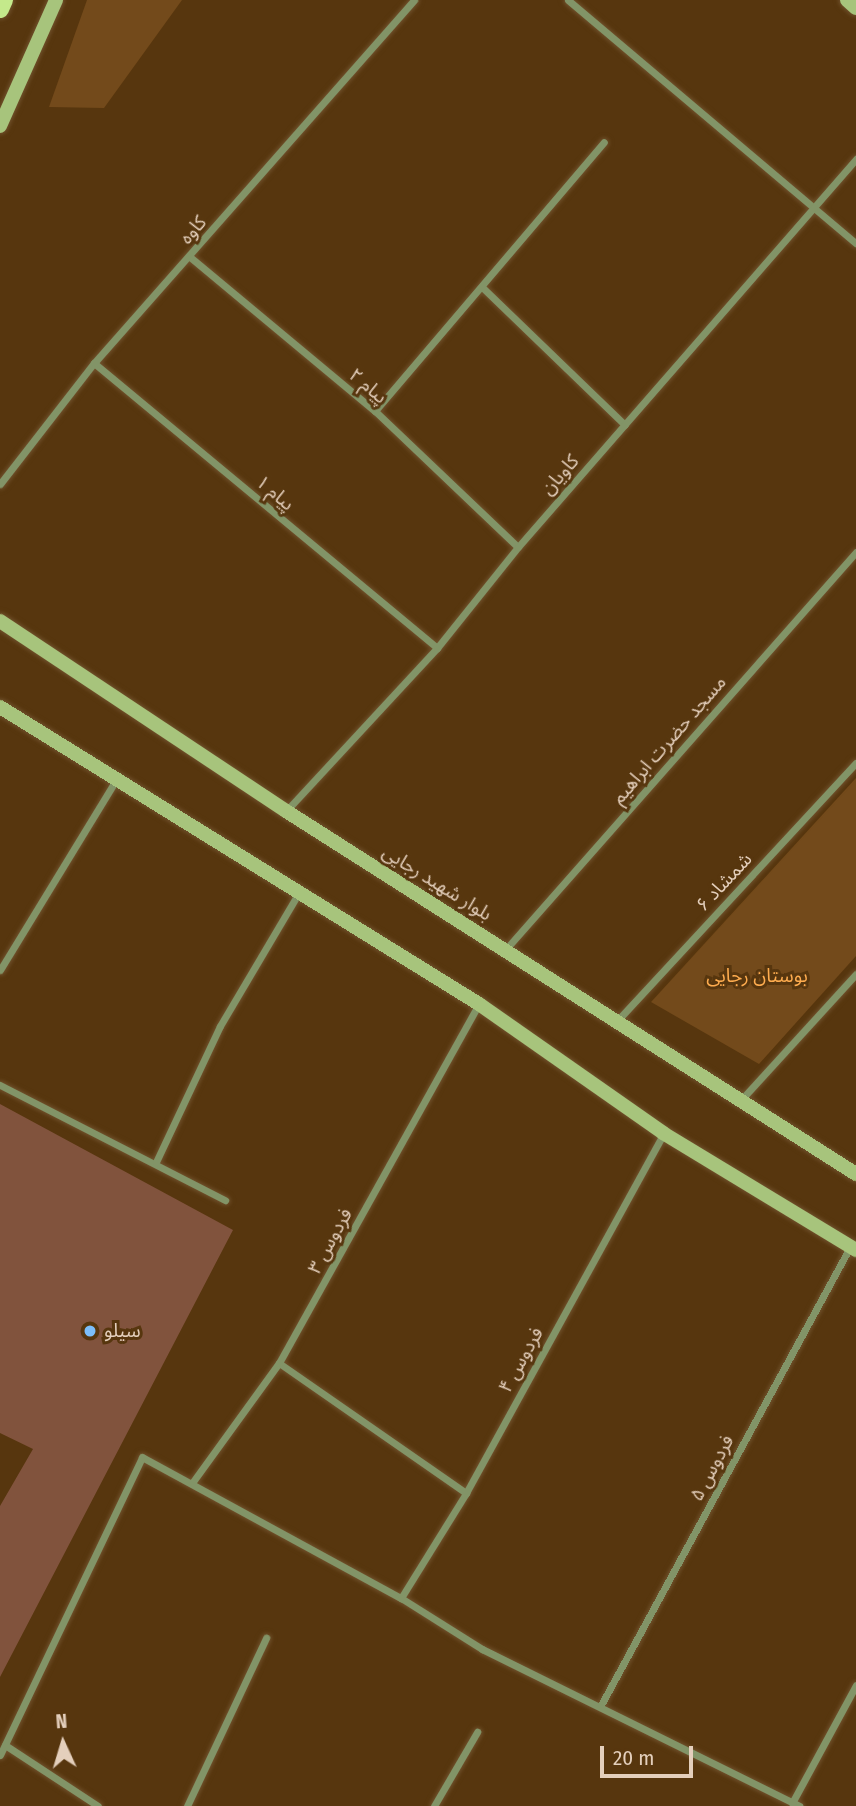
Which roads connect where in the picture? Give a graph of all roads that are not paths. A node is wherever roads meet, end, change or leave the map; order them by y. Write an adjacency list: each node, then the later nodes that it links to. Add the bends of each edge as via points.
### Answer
1 (4, 0): 7 (main road)
2 (56, 0): 8 (street)
3 (414, 0): 13 (street, کاوه)
4 (568, 0): 11 (street)
5 (847, 0): 6 (street)
6 (856, 8)
7 (0, 9)
8 (0, 126)
9 (604, 142): 14 (street)
10 (856, 159): 11 (street, کاویان)
11 (816, 205): 12 (street); 17 (street, کاویان)
12 (856, 243)
13 (190, 257): 15 (street, کاوه); 16 (street, پیام ۲)
14 (483, 288): 16 (street); 17 (street)
15 (93, 363): 18 (street, کاوه); 22 (street, پیام ۱)
16 (375, 411): 19 (street, پیام ۲)
17 (625, 425): 19 (street, کاویان)
18 (0, 484)
19 (518, 547): 22 (street, کاویان)
20 (856, 552): 28 (street, مسجد حضرت ابراهیم)
21 (0, 621): 26 (street, بلوار شهید رجایی)
22 (437, 648): 26 (street, کاویان)
23 (0, 706): 25 (street)
24 (856, 763): 32 (street, شمشاد ۶)
25 (116, 780): 27 (street); 29 (street)
26 (286, 811): 28 (street, بلوار شهید رجایی)
27 (298, 894): 31 (street); 36 (street, via 220,1026)
28 (506, 949): 32 (street, بلوار شهید رجایی)
29 (0, 970)
30 (856, 974): 34 (street)
31 (479, 1004): 35 (street); 40 (street, فردوس ۳)
32 (615, 1023): 34 (street, بلوار شهید رجایی)
33 (0, 1085): 36 (street)
34 (739, 1102): 37 (street, بلوار شهید رجایی)
35 (663, 1133): 39 (street); 42 (street, فردوس ۴)
36 (156, 1162): 38 (street)
37 (856, 1174)
38 (225, 1200)
39 (853, 1248): 46 (street, فردوس ۵)
40 (279, 1363): 41 (street, فردوس ۳); 42 (street)
41 (192, 1482): 43 (street); 48 (street, via 142,1457)
42 (466, 1493): 43 (street, فردوس ۴)
43 (401, 1598): 46 (street, via 482,1649)
44 (266, 1638): 52 (street)
45 (856, 1685): 50 (street)
46 (601, 1705): 50 (street)
47 (477, 1732): 53 (street)
48 (5, 1745): 49 (street); 51 (street)
49 (0, 1755)
50 (795, 1804)
51 (98, 1806)
52 (187, 1806)
53 (434, 1806)

